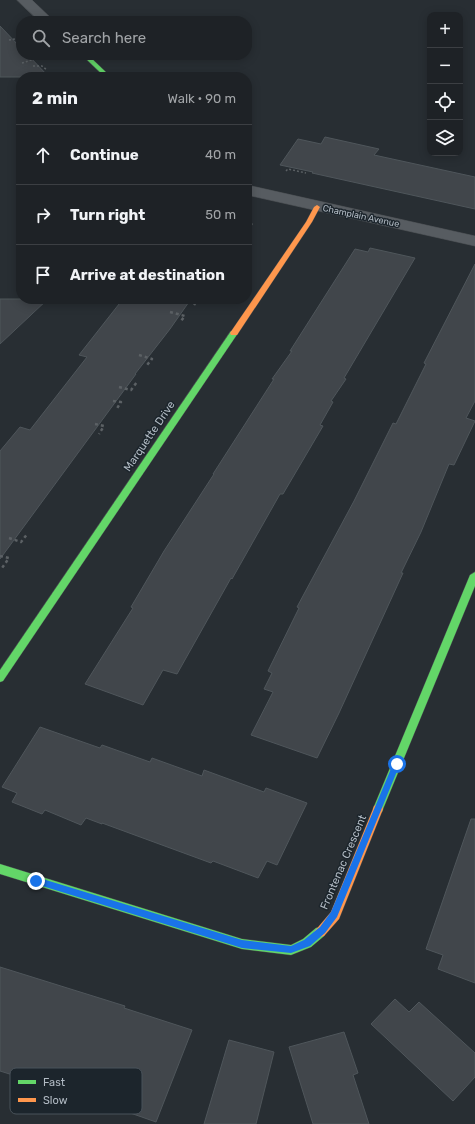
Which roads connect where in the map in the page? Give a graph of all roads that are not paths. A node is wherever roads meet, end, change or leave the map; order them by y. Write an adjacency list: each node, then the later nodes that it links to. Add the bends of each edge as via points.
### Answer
1 (24, 0): 2 (street)
2 (42, 16)
3 (90, 60): 4 (street)
4 (103, 72)
5 (252, 191): 6 (street, Champlain Avenue)
6 (317, 207): 7 (street, Champlain Avenue); 9 (street, Marquette Drive)
7 (475, 241)
8 (475, 575): 10 (street, Frontenac Crescent, via 334,915 307,943 291,950 242,944)
9 (0, 678)
10 (0, 869)

